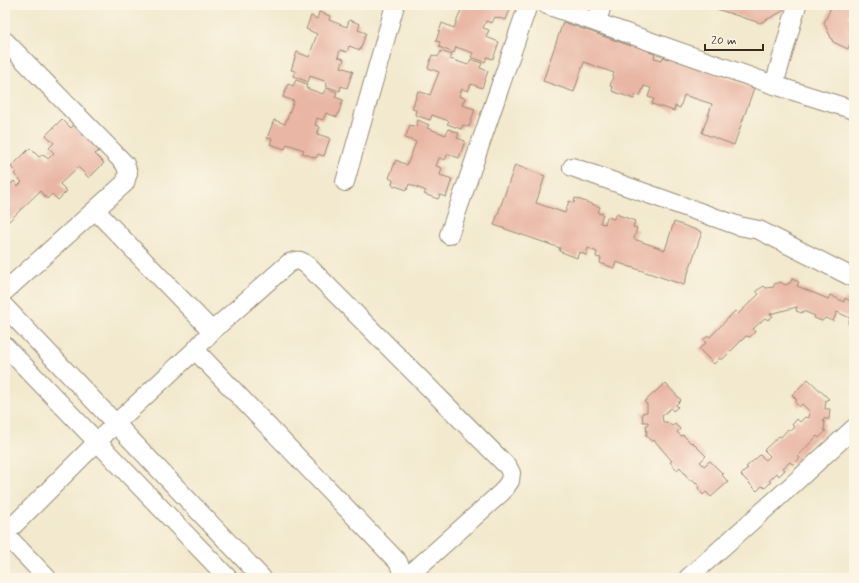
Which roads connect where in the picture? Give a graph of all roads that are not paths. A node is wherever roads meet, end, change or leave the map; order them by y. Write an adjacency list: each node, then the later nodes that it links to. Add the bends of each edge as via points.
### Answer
1 (395, 5): 10 (street)
2 (528, 5): 12 (street)
3 (547, 5): 5 (street)
4 (797, 5): 7 (street)
5 (599, 13): 7 (street)
6 (5, 41): 11 (street, via 125,164 128,173 125,183)
7 (774, 85): 8 (street)
8 (854, 110)
9 (572, 167): 13 (street, via 739,226 759,230)
10 (345, 182)
11 (96, 211): 14 (street); 16 (street)
12 (449, 235)
13 (854, 278)
14 (5, 291)
15 (5, 307): 19 (street)
16 (212, 331): 18 (street); 26 (street, via 289,263 301,260 508,467 511,473 510,481 502,492)
17 (5, 346): 21 (street)
18 (195, 350): 19 (street); 26 (street, via 398,562)
19 (115, 424): 21 (street); 25 (street)
20 (854, 428): 27 (street)
21 (98, 441): 22 (street); 24 (street)
22 (5, 534): 23 (street)
23 (47, 578)
24 (228, 578)
25 (262, 578)
26 (405, 578)
27 (688, 578)

